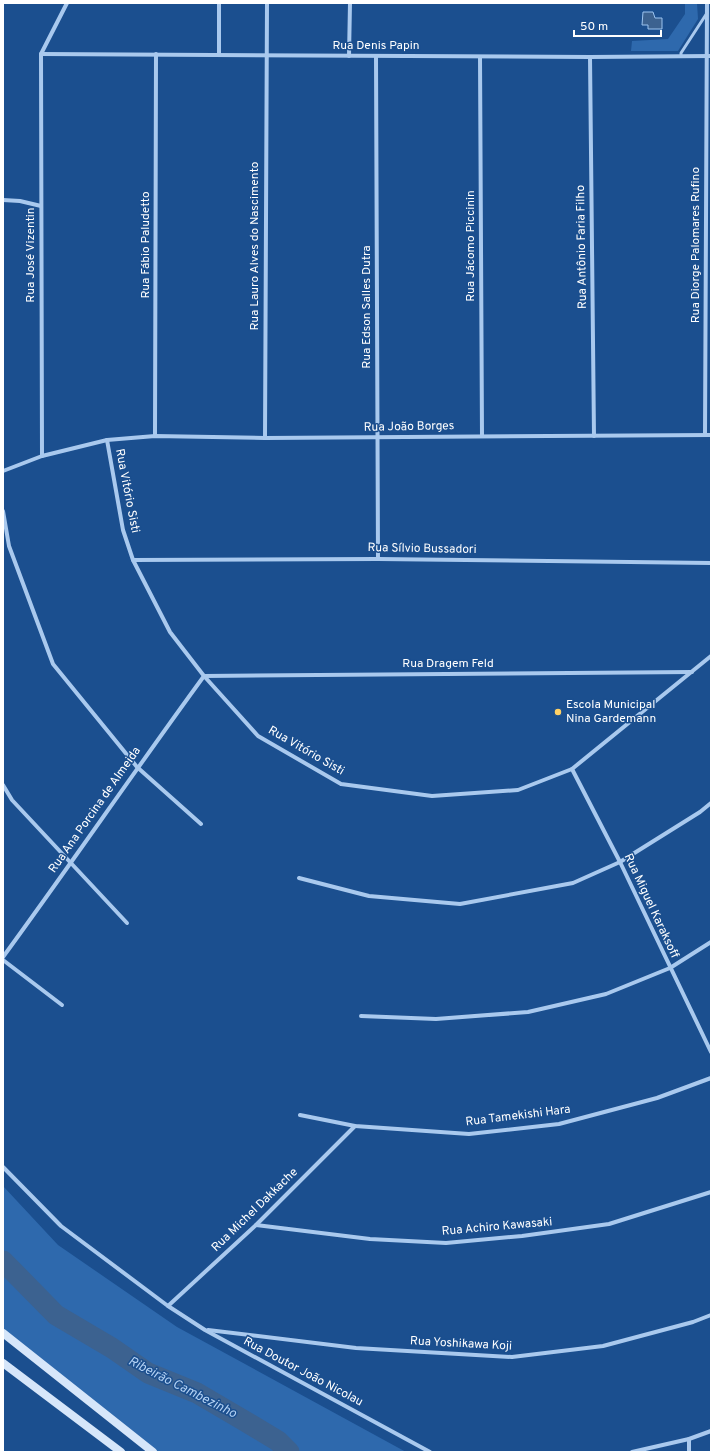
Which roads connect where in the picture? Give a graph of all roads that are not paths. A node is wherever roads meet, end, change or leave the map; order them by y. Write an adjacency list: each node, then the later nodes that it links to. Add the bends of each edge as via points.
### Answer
1 (67, 3): 7 (street)
2 (219, 3): 9 (street)
3 (267, 3): 10 (street, Rua Lauro Alves do Nascimento)
4 (350, 3): 11 (street)
5 (707, 3): 6 (street, Rua Diorge Palomares Rufino)
6 (707, 13): 13 (lane); 14 (street, Rua Diorge Palomares Rufino)
7 (40, 54): 8 (street, Rua Denis Papin); 18 (street, Rua José Vizentin)
8 (156, 54): 9 (street, Rua Denis Papin); 21 (street, Rua Fábio Paludetto)
9 (219, 55): 10 (street, Rua Denis Papin)
10 (265, 55): 11 (street, Rua Denis Papin); 25 (street, Rua Lauro Alves do Nascimento)
11 (349, 56): 12 (street, Rua Denis Papin)
12 (376, 56): 15 (street, Rua Denis Papin); 24 (street, Rua Edson Salles Dutra)
13 (681, 56): 14 (street, Rua Denis Papin); 16 (street, Rua Denis Papin)
14 (709, 56): 19 (street, Rua Diorge Palomares Rufino)
15 (480, 57): 16 (street, Rua Denis Papin); 22 (street, Rua Jácomo Piccinin)
16 (590, 58): 23 (street, Rua Antônio Faria Filho)
17 (3, 200): 18 (street)
18 (41, 206): 27 (street, Rua José Vizentin)
19 (705, 435): 20 (street, Rua João Borges); 23 (street, Rua João Borges)
20 (711, 435)
21 (156, 436): 25 (street, Rua João Borges); 26 (street, Rua João Borges)
22 (482, 436): 23 (street, Rua João Borges); 24 (street, Rua João Borges)
23 (594, 436)
24 (377, 437): 25 (street, Rua João Borges); 30 (street, Rua Edson Salles Dutra)
25 (265, 438)
26 (107, 440): 27 (street, Rua João Borges); 31 (street, Rua Vitório Sisti, via 123,530)
27 (42, 456): 28 (street, Rua João Borges)
28 (3, 470)
29 (3, 511): 36 (street, via 9,546 53,664)
30 (378, 559): 31 (street, Rua Sílvio Bussadori); 32 (street, Rua Sílvio Bussadori)
31 (133, 560): 35 (street, Rua Vitório Sisti, via 170,632)
32 (711, 563)
33 (711, 656): 34 (street, Rua Vitório Sisti)
34 (692, 672): 35 (street, Rua Dragem Feld); 37 (street, Rua Vitório Sisti)
35 (204, 676): 36 (street, Rua Ana Porcina de Almeida); 37 (street, Rua Vitório Sisti, via 258,736 341,784 432,796 518,790)
36 (137, 767): 40 (street); 42 (street, Rua Ana Porcina de Almeida)
37 (572, 769): 41 (street, Rua Miguel Karaksoff)
38 (3, 785): 42 (street, via 12,800)
39 (711, 803): 41 (street)
40 (201, 824)
41 (620, 862): 43 (street, via 573,883 460,904 369,896); 48 (street, Rua Miguel Karaksoff)
42 (70, 864): 44 (street); 46 (street, Rua Ana Porcina de Almeida)
43 (299, 878)
44 (127, 923)
45 (711, 942): 48 (street)
46 (3, 957)
47 (3, 960): 49 (street)
48 (670, 968): 50 (street, via 606,994 528,1012 436,1019); 51 (street, Rua Miguel Karaksoff)
49 (62, 1005)
50 (361, 1016)
51 (711, 1052)
52 (711, 1078): 54 (street, Rua Tamekishi Hara, via 658,1098 559,1124 469,1134)
53 (300, 1115): 54 (street, Rua Tamekishi Hara)
54 (355, 1126): 57 (street, Rua Michel Dakkache)
55 (3, 1167): 58 (street, Rua Doutor João Nicolau, via 61,1226)
56 (711, 1192): 57 (street, Rua Achiro Kawasaki, via 609,1224 446,1243 370,1238)
57 (256, 1224): 58 (street, Rua Michel Dakkache)
58 (168, 1306): 60 (street, Rua Doutor João Nicolau)
59 (711, 1315): 60 (street, Rua Yoshikawa Koji, via 694,1322 603,1346 512,1357 356,1348)
60 (205, 1330): 67 (street, Rua Doutor João Nicolau)
61 (3, 1333): 66 (main road)
62 (3, 1362): 65 (main road)
63 (711, 1431): 64 (street)
64 (689, 1439): 68 (street); 69 (street)
65 (121, 1452)
66 (153, 1452)
67 (430, 1452)
68 (632, 1452)
69 (689, 1452)

